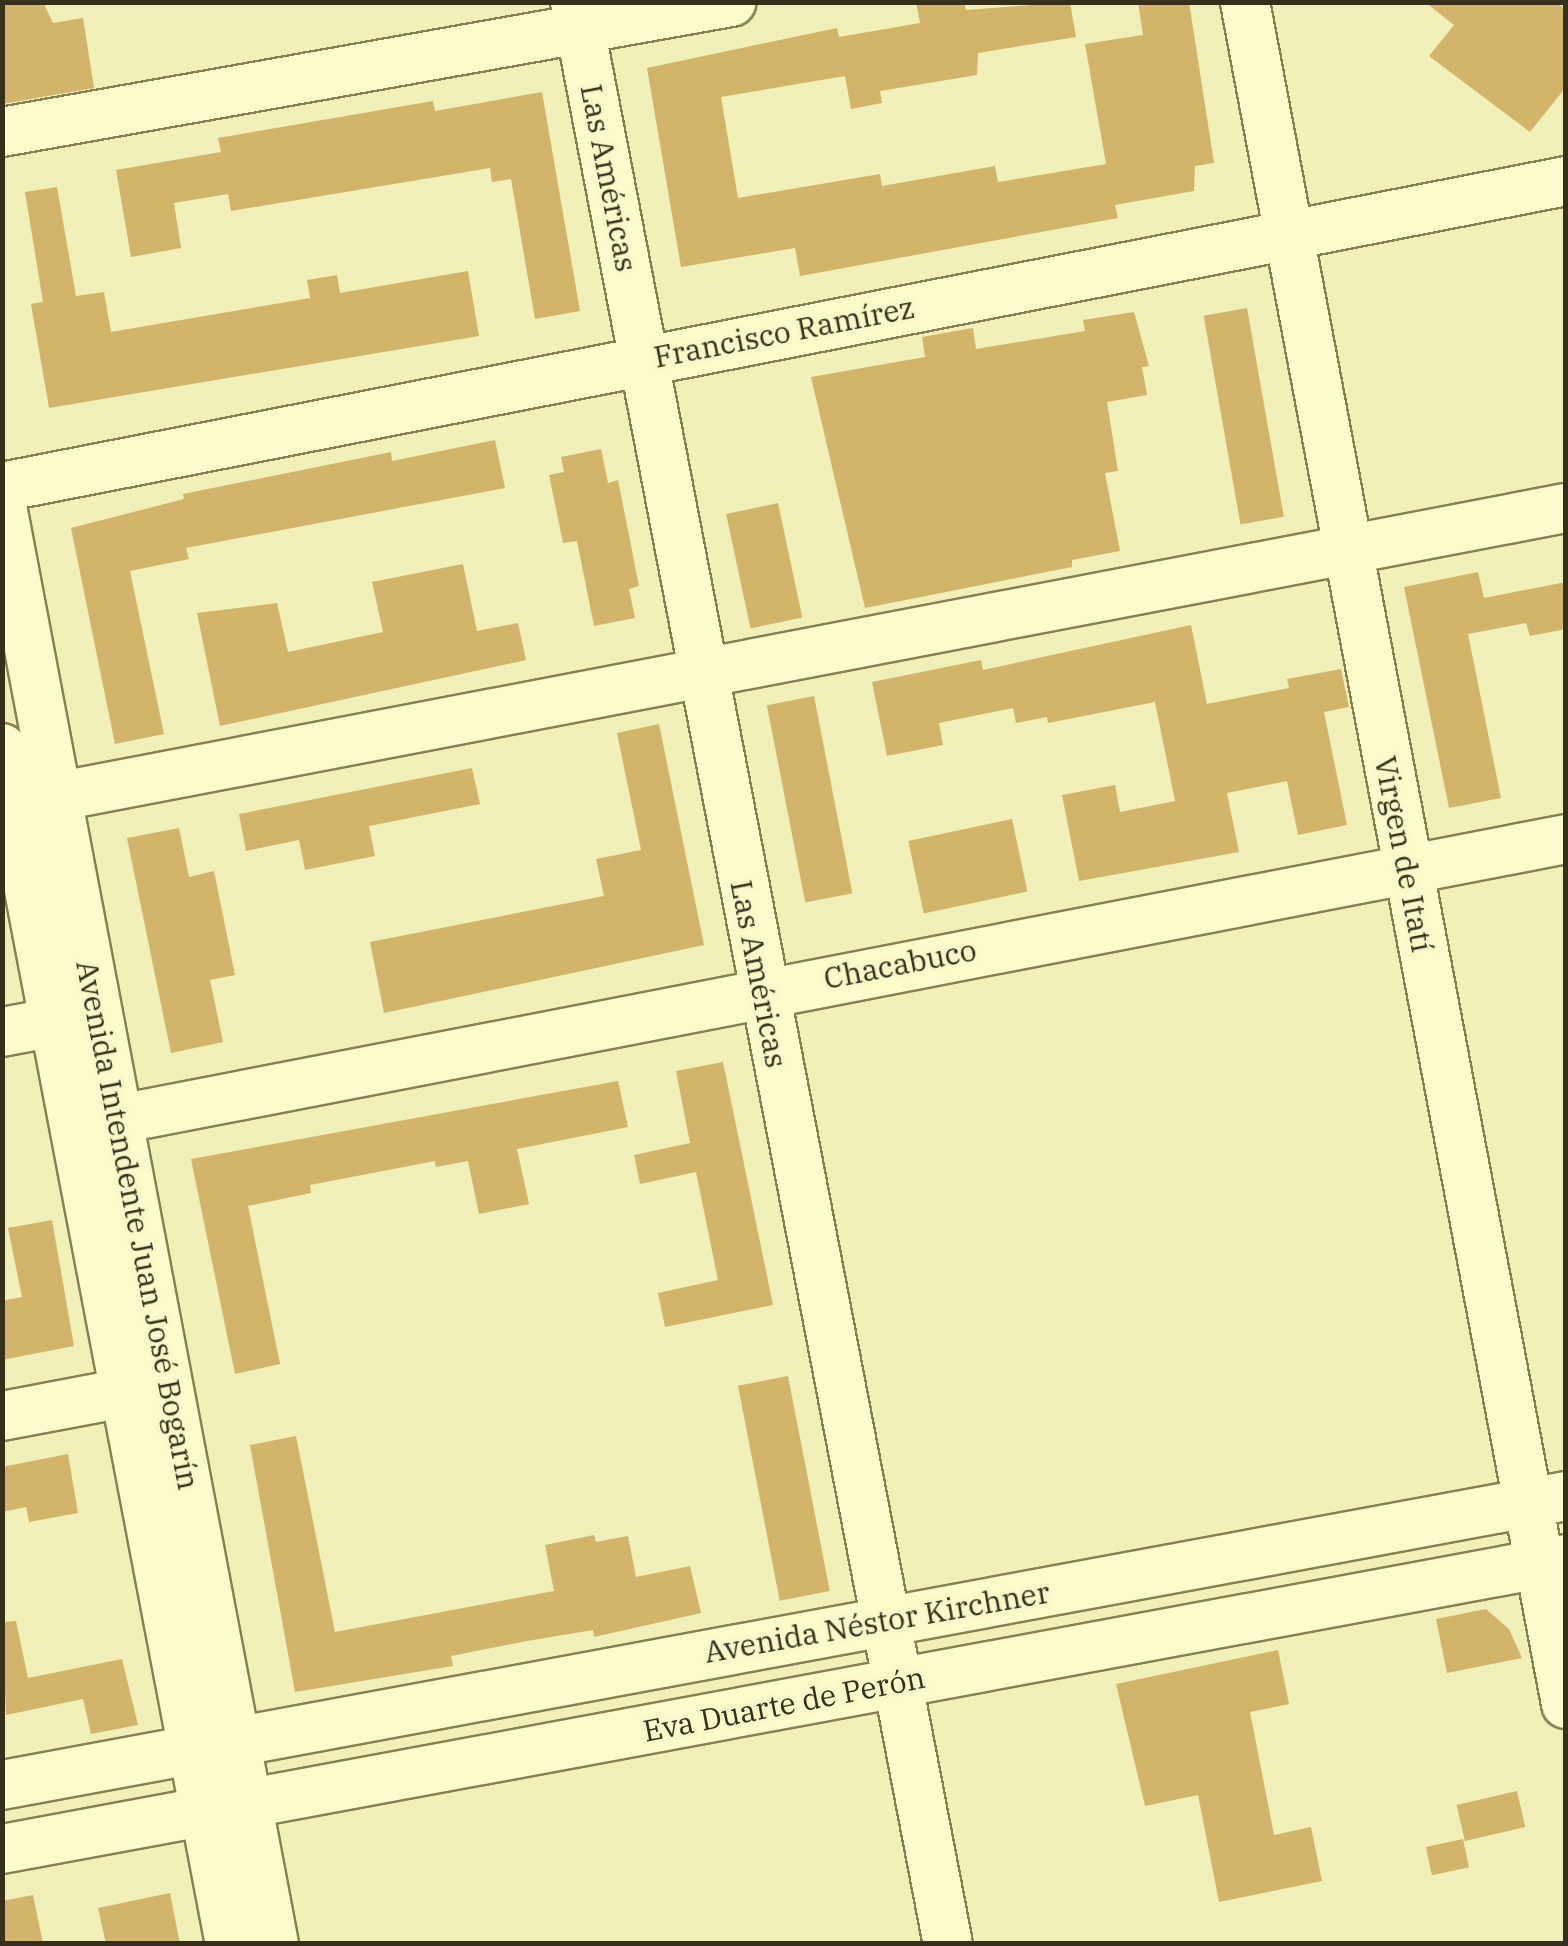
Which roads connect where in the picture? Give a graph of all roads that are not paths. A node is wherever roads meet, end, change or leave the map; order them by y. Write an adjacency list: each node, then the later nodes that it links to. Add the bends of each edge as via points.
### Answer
1 (731, 2): 3 (street)
2 (1245, 2): 6 (street, Virgen de Itatí)
3 (578, 16): 4 (street); 7 (street, Las Américas)
4 (2, 132)
5 (1566, 181): 6 (street, Francisco Ramírez)
6 (1288, 234): 7 (street, Francisco Ramírez); 11 (street, Virgen de Itatí)
7 (643, 359): 8 (street, Francisco Ramírez); 13 (street, Las Américas)
8 (2, 487)
9 (2, 506): 12 (street, Avenida Intendente Juan José Bogarín)
10 (1566, 508): 11 (street)
11 (1347, 550): 13 (street); 17 (street, Virgen de Itatí)
12 (15, 644): 15 (street, Avenida Intendente Juan José Bogarín)
13 (702, 674): 15 (street); 18 (street, Las Américas)
14 (2, 748): 15 (street, Avenida Intendente Juan José Bogarín)
15 (35, 801): 19 (street, Avenida Intendente Juan José Bogarín); 21 (street, Avenida Intendente Juan José Bogarín)
16 (1566, 839): 17 (street, Chacabuco)
17 (1406, 869): 18 (street, Chacabuco); 24 (street, Virgen de Itatí)
18 (762, 990): 21 (street, Chacabuco); 26 (street, Las Américas)
19 (54, 1022): 20 (street); 22 (street, Avenida Intendente Juan José Bogarín)
20 (2, 1032)
21 (119, 1119): 22 (street, Avenida Intendente Juan José Bogarín)
22 (147, 1388): 23 (street); 29 (street, Avenida Intendente Juan José Bogarín); 30 (street, Avenida Intendente Juan José Bogarín)
23 (2, 1416)
24 (1545, 1500): 25 (street, Virgen de Itatí); 26 (street, Avenida Néstor Kirchner)
25 (1551, 1562): 27 (street, Eva Duarte de Perón); 28 (street, Virgen de Itatí)
26 (884, 1620): 27 (street, Las Américas); 29 (street, Avenida Néstor Kirchner)
27 (896, 1683): 32 (street, Eva Duarte de Perón); 36 (street, Las Américas)
28 (1566, 1704)
29 (236, 1740): 30 (street, Avenida Néstor Kirchner); 32 (street, Avenida Intendente Juan José Bogarín)
30 (188, 1748): 31 (street); 32 (street, Avenida Intendente Juan José Bogarín)
31 (2, 1785)
32 (226, 1807): 33 (street, Eva Duarte de Perón); 34 (street, Avenida Intendente Juan José Bogarín); 35 (street, Avenida Intendente Juan José Bogarín)
33 (2, 1848)
34 (230, 1944)
35 (274, 1944)
36 (948, 1944)

